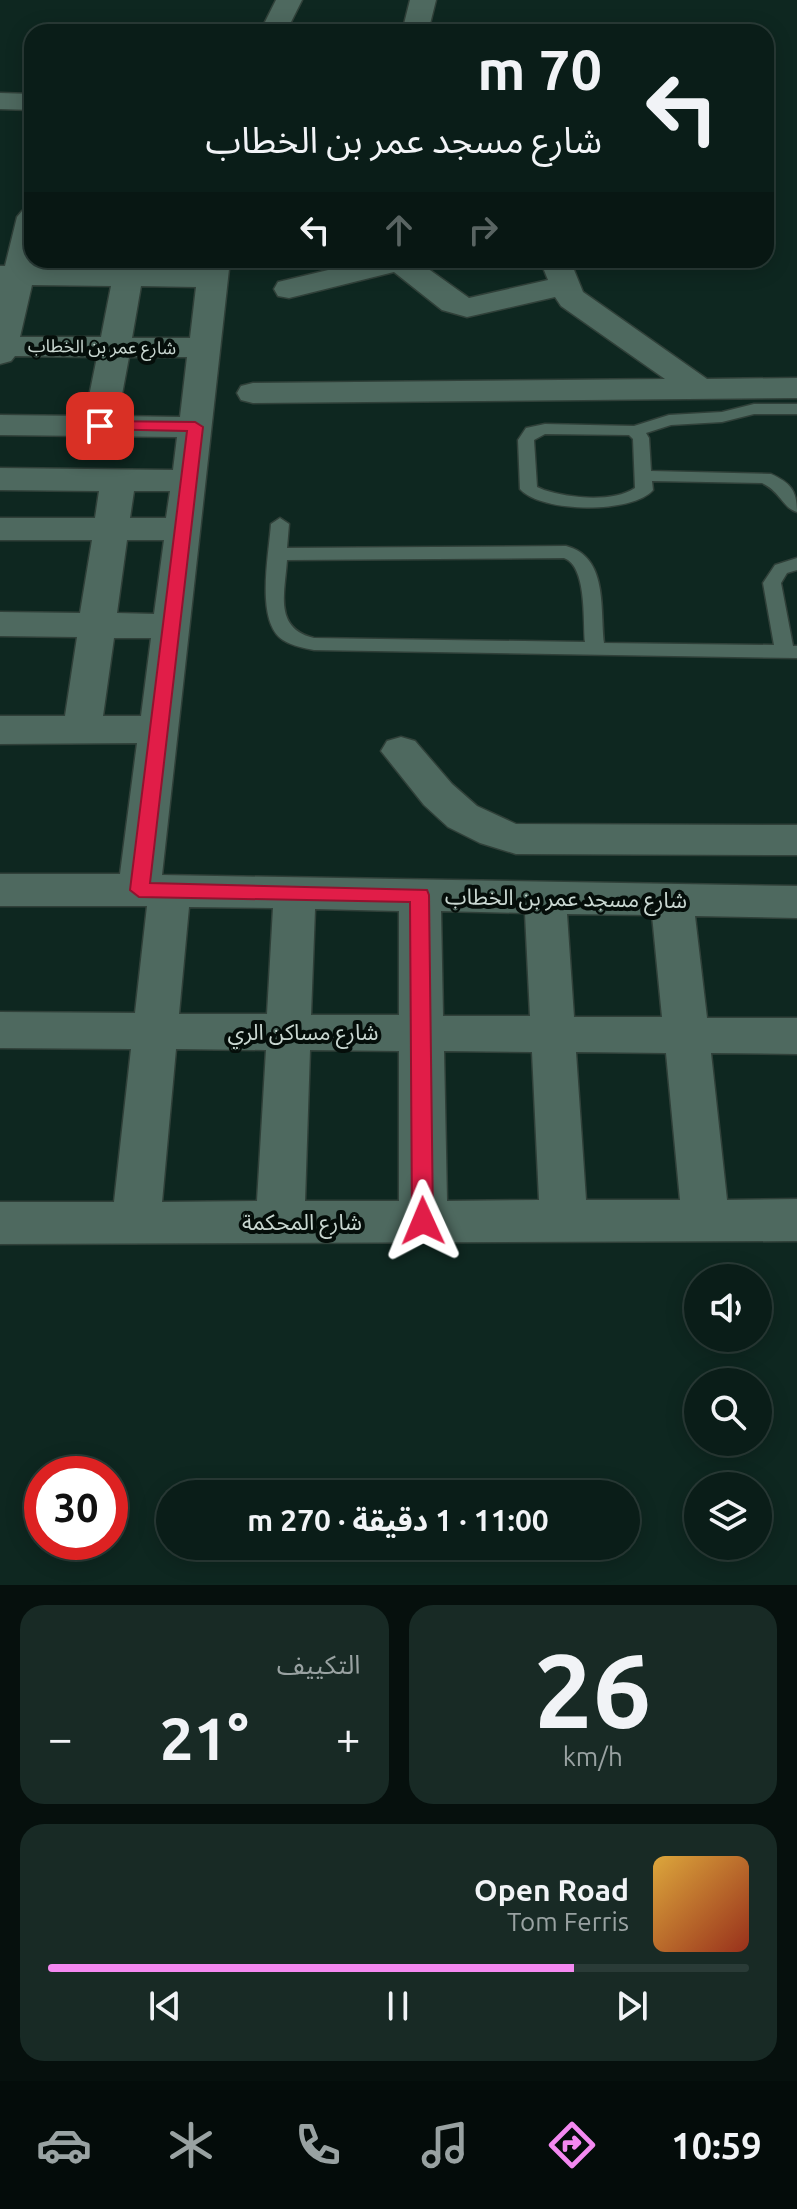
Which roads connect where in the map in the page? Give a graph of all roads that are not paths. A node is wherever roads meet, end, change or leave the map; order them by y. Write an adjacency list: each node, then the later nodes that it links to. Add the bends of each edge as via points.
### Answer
1 (289, 0): 3 (street)
2 (423, 0): 4 (street)
3 (277, 24)
4 (417, 24)
5 (0, 101): 6 (street)
6 (24, 102)
7 (24, 216): 13 (street)
8 (130, 268): 11 (street); 13 (street); 15 (street)
9 (373, 268): 14 (street)
10 (410, 268): 12 (street, via 467,308)
11 (214, 269): 16 (street)
12 (559, 273): 19 (street, via 579,305)
13 (9, 275): 17 (street)
14 (289, 289)
15 (115, 347): 16 (street, شارع عمر بن الخطاب); 17 (street, شارع عمر بن الخطاب); 23 (street)
16 (204, 348): 24 (street)
17 (1, 349)
18 (797, 388): 19 (street)
19 (700, 389): 20 (street)
20 (253, 393)
21 (797, 409): 25 (lane, via 669,420)
22 (0, 425): 23 (street)
23 (100, 426): 24 (street)
24 (195, 427): 29 (street)
25 (635, 431): 26 (lane, via 641,438); 26 (lane, via 532,432 526,440 529,489 546,499 626,500 644,490)
26 (645, 476): 30 (lane, via 765,478 781,485)
27 (0, 479): 28 (street)
28 (118, 480): 29 (street); 33 (street)
29 (188, 481): 34 (street)
30 (797, 507)
31 (280, 524): 35 (lane)
32 (0, 529): 33 (street)
33 (111, 529): 34 (street); 38 (street)
34 (183, 529): 39 (street)
35 (278, 554): 40 (lane, via 274,613 296,641); 40 (lane, via 566,552 588,570)
36 (797, 564): 41 (lane, via 782,568 772,583)
37 (0, 624): 38 (street)
38 (97, 626): 39 (street); 42 (street)
39 (171, 626): 43 (street)
40 (595, 648): 41 (lane)
41 (791, 652)
42 (82, 729): 43 (street); 44 (street)
43 (159, 729): 48 (street)
44 (0, 730)
45 (401, 751): 46 (street, via 467,822 516,839)
46 (797, 840)
47 (0, 890): 48 (street, شارع مسجد عمر بن الخطاب)
48 (155, 890): 49 (street, شارع مسجد عمر بن الخطاب); 55 (street)
49 (295, 893): 50 (street, شارع مسجد عمر بن الخطاب); 56 (street)
50 (420, 895): 51 (street, شارع مسجد عمر بن الخطاب); 57 (street)
51 (545, 898): 52 (street, شارع مسجد عمر بن الخطاب); 58 (street)
52 (672, 900): 53 (street, شارع مسجد عمر بن الخطاب); 59 (street)
53 (795, 912)
54 (0, 1030): 55 (street, شارع مساكن الري)
55 (155, 1031): 56 (street, شارع مساكن الري); 65 (street)
56 (289, 1032): 57 (street, شارع مساكن الري); 66 (street)
57 (421, 1033): 58 (street, شارع مساكن الري); 62 (street)
58 (553, 1034): 59 (street, شارع مساكن الري); 63 (street)
59 (686, 1035): 60 (street, شارع مساكن الري); 64 (street)
60 (797, 1036)
61 (797, 1220): 64 (street, شارع المحكمة)
62 (423, 1221): 63 (street, شارع المحكمة); 66 (street, شارع المحكمة)
63 (564, 1221): 64 (street, شارع المحكمة)
64 (706, 1221)
65 (136, 1222): 66 (street, شارع المحكمة); 67 (street, شارع المحكمة)
66 (280, 1222)
67 (0, 1223)

